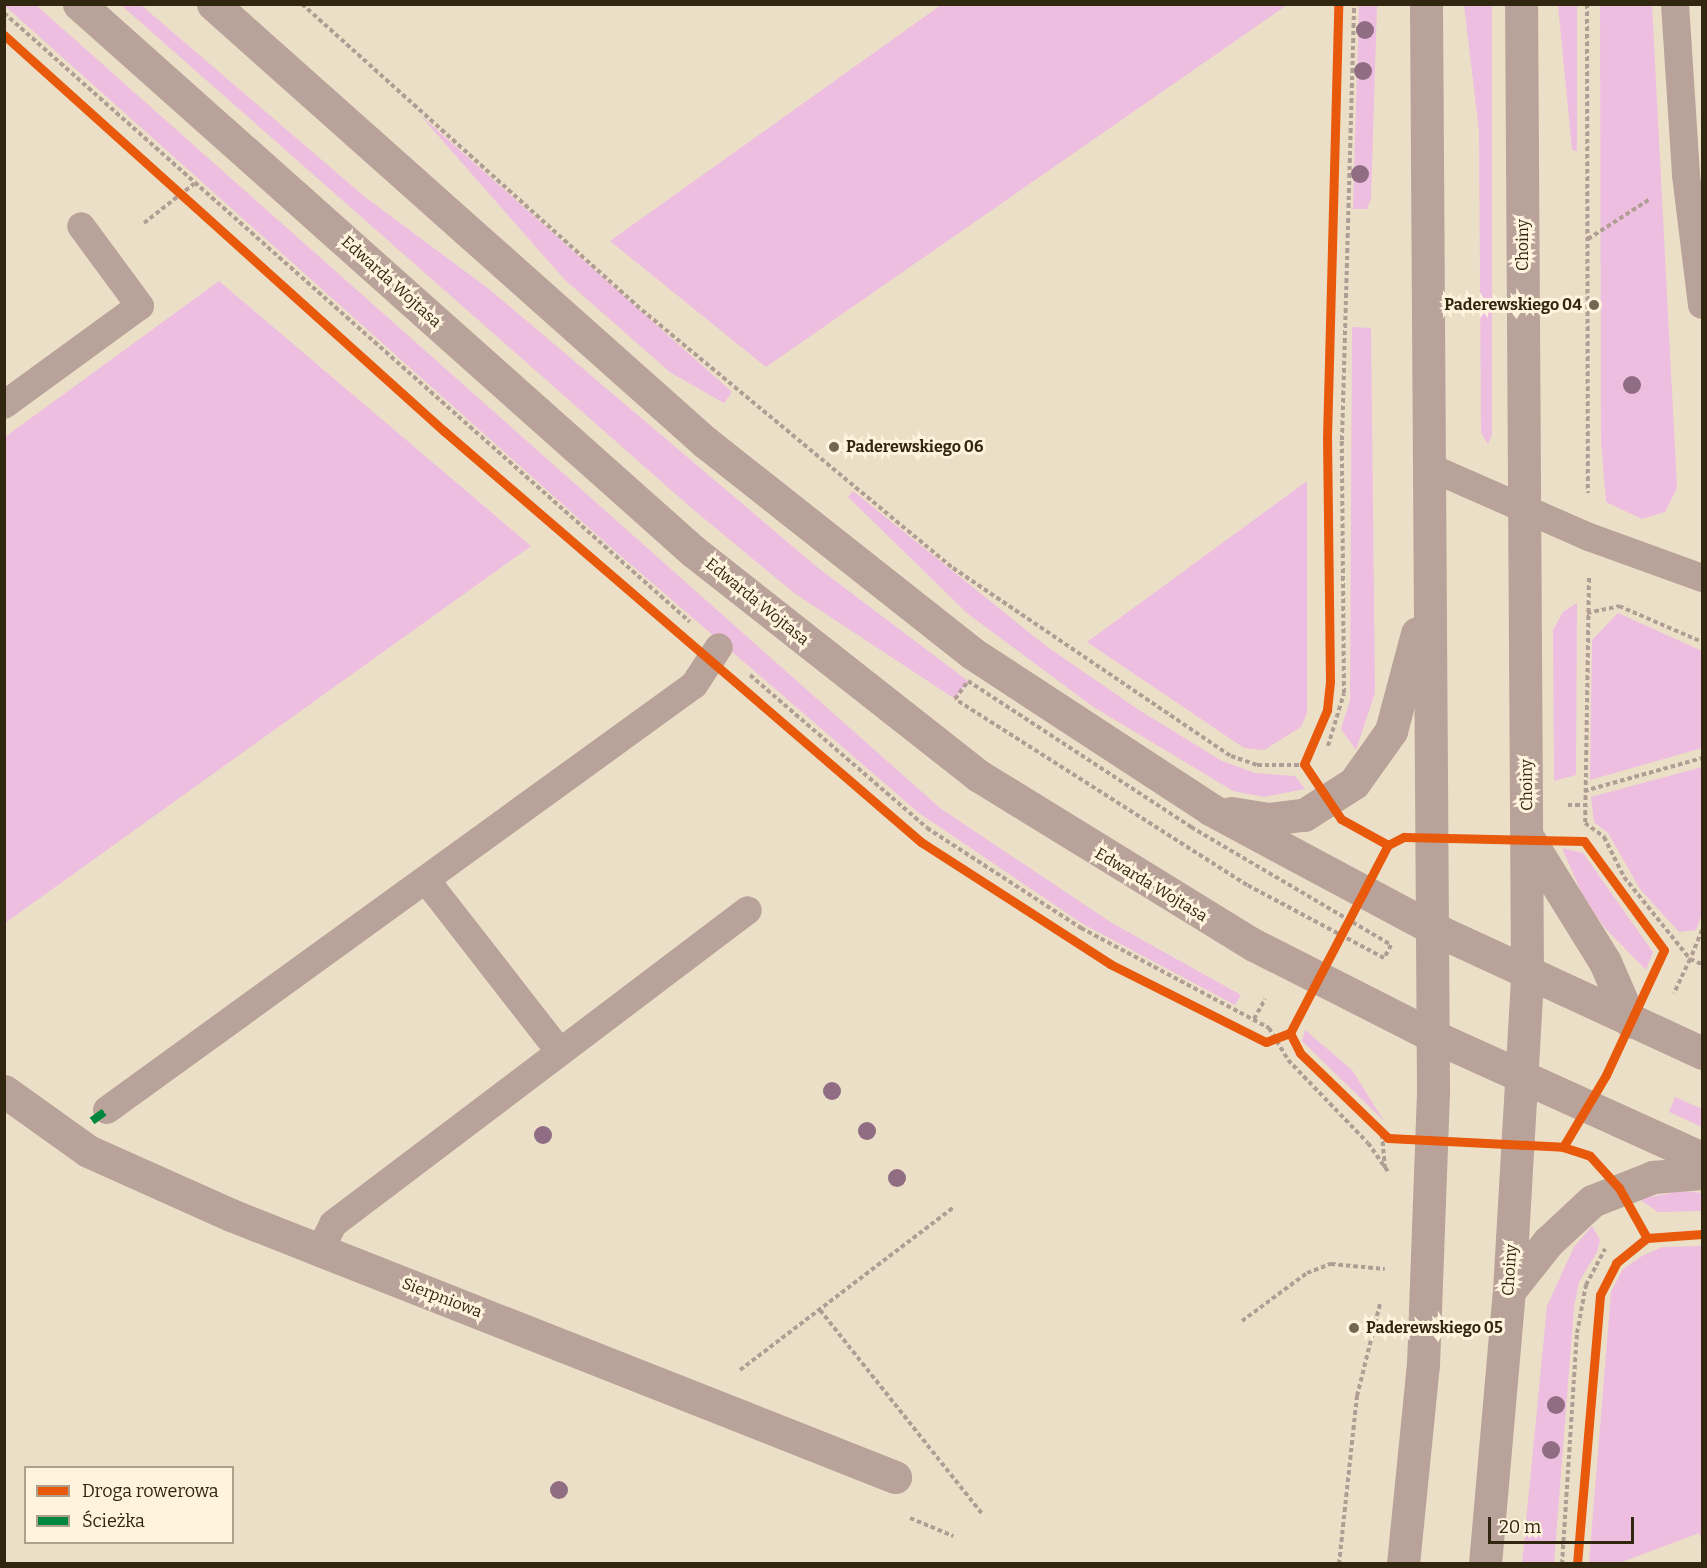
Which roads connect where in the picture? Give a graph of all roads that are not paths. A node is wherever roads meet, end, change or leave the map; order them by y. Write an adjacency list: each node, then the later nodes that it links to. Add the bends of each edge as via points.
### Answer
1 (79, 4): 21 (street, Edwarda Wojtasa, via 616,484 813,648 1021,805 1206,919)
2 (213, 4): 14 (street, via 783,508 972,653)
3 (1426, 4): 9 (street)
4 (1521, 4): 10 (street, Choiny)
5 (1675, 4): 7 (lane, via 1686,175)
6 (81, 226): 8 (lane, via 140,306)
7 (1702, 305)
8 (4, 405)
9 (1427, 466): 10 (lane); 12 (street)
10 (1525, 509): 11 (lane); 15 (street, Choiny)
11 (1702, 578)
12 (1428, 594): 14 (street, via 1390,731 1354,783 1329,803 1304,815 1269,819); 18 (street)
13 (718, 647): 16 (lane, via 694,685)
14 (1210, 809): 18 (street)
15 (1528, 838): 19 (street, Choiny); 20 (street, via 1605,962)
16 (426, 880): 22 (lane); 26 (lane)
17 (748, 910): 22 (lane)
18 (1432, 928): 19 (street); 21 (street)
19 (1527, 975): 20 (street); 24 (street, Choiny)
20 (1631, 1022): 23 (street)
21 (1433, 1036): 24 (street, Edwarda Wojtasa); 32 (street, via 1423,1365)
22 (560, 1052): 29 (lane, via 333,1224)
23 (1702, 1053)
24 (1523, 1075): 27 (street, Edwarda Wojtasa); 30 (street, Choiny)
25 (4, 1091): 29 (street, Sierpniowa, via 88,1151)
26 (106, 1110)
27 (1702, 1158)
28 (1702, 1173): 30 (street, via 1653,1178 1592,1201 1548,1242)
29 (320, 1250): 31 (street, Sierpniowa)
30 (1509, 1291): 33 (street, Choiny)
31 (895, 1477)
32 (1404, 1563)
33 (1485, 1563)

